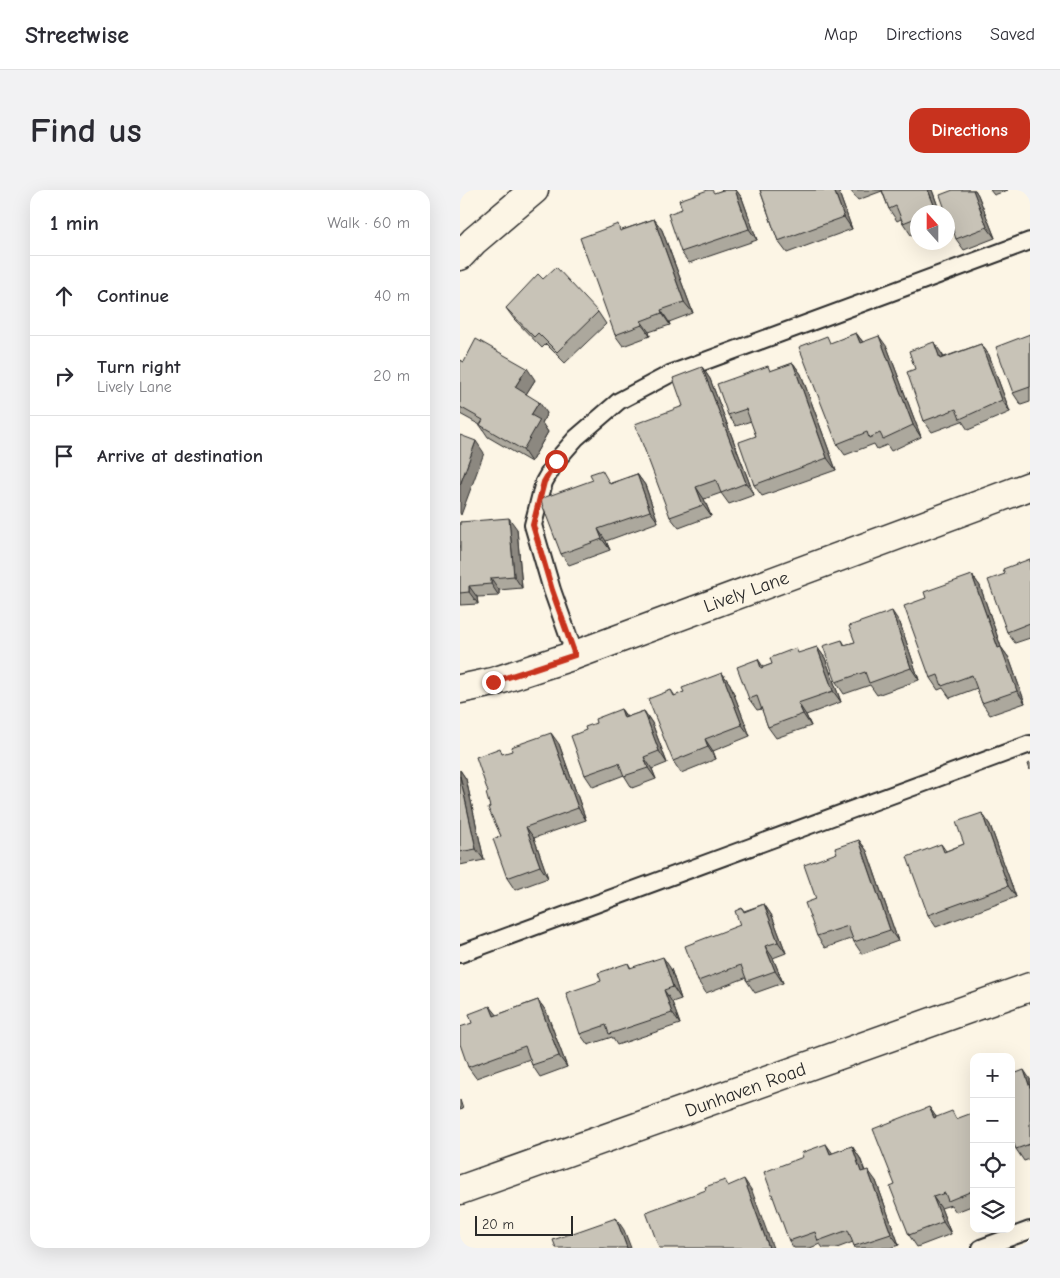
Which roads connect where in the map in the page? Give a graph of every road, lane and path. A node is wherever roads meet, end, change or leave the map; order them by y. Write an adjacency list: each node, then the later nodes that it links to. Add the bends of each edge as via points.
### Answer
1 (534, 190): 3 (street)
2 (1030, 241): 5 (lane, via 670,374 618,401 576,438 556,461 544,482 533,525)
3 (460, 256)
4 (1030, 486): 5 (street, Lively Lane)
5 (575, 655): 6 (street, Lively Lane, via 493,682)
6 (460, 689)
7 (1030, 744): 8 (lane)
8 (460, 954)
9 (1030, 987): 10 (street, Dunhaven Road)
10 (460, 1190)
11 (1030, 1230): 12 (lane)
12 (981, 1248)

